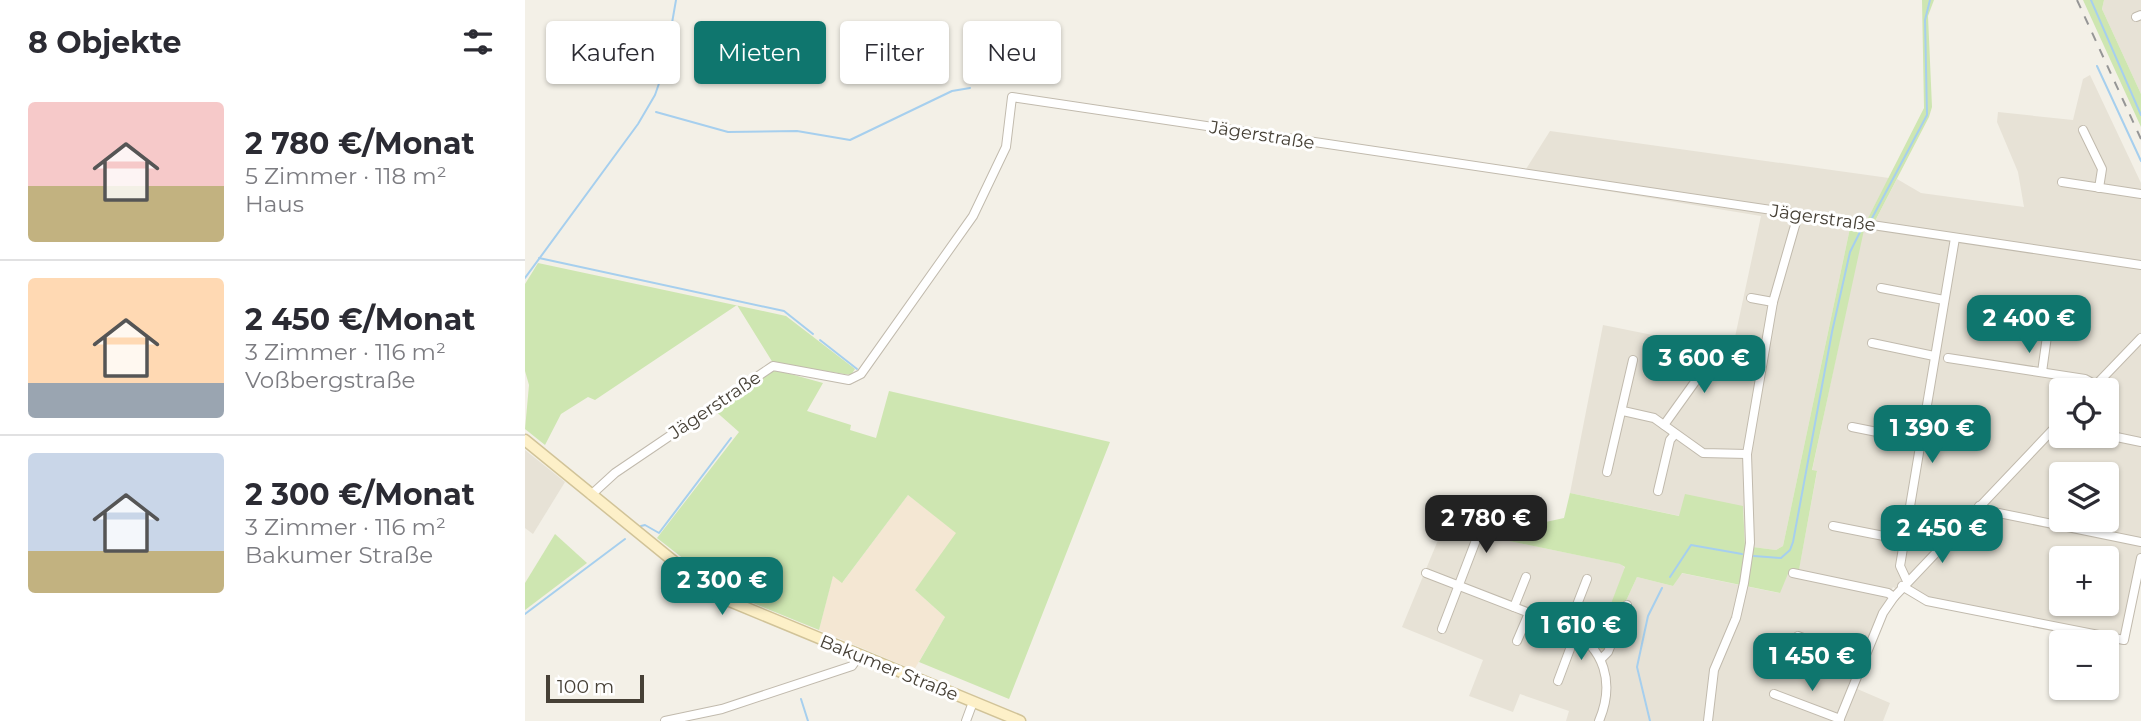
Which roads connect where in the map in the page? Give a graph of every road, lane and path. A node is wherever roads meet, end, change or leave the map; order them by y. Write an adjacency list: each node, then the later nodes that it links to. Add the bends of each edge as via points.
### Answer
1 (2083, 130): 3 (street, via 2102,170)
2 (2062, 182): 3 (street)
3 (2099, 188): 4 (street)
4 (2141, 194)
5 (1798, 215): 6 (street, Jägerstraße); 11 (street); 34 (street, Jägerstraße, via 1012,97 1006,147 973,216 861,374 849,380 773,366 615,473)
6 (1955, 238): 7 (street, Jägerstraße); 10 (street)
7 (2141, 265)
8 (1881, 288): 10 (street)
9 (1751, 298): 11 (street)
10 (1944, 300): 16 (street)
11 (1773, 302): 31 (street)
12 (2049, 329): 19 (street)
13 (2141, 338): 21 (street)
14 (1871, 344): 16 (street)
15 (1707, 348): 23 (street, via 1702,372)
16 (1934, 356): 29 (street)
17 (1948, 358): 19 (street)
18 (1633, 360): 22 (street)
19 (2042, 372): 20 (street)
20 (2079, 378)
21 (2102, 378)
22 (1623, 411): 23 (street); 32 (street)
23 (1664, 425): 25 (street)
24 (1852, 427): 29 (street)
25 (1675, 434): 31 (street, via 1703,453); 33 (street)
26 (2049, 435): 35 (street)
27 (2119, 437): 30 (street)
28 (525, 440): 34 (main road, Bakumer Straße)
29 (1922, 440): 38 (street)
30 (2141, 442)
31 (1747, 454): 67 (street, via 1750,543 1736,618 1714,670)
32 (1607, 472)
33 (1658, 491)
34 (591, 495): 56 (main road, Bakumer Straße, via 715,595)
35 (1979, 506): 39 (street); 45 (street)
36 (1486, 514): 46 (street)
37 (1833, 526): 38 (street)
38 (1904, 540): 45 (street, via 1900,566)
39 (2141, 542)
40 (2141, 558): 45 (street, via 2125,640 1927,601)
41 (1426, 573): 46 (street)
42 (1793, 573): 47 (street)
43 (1526, 577): 49 (street)
44 (1587, 579): 51 (street)
45 (1904, 583): 47 (street)
46 (1459, 586): 49 (street); 52 (street)
47 (1894, 597): 58 (street)
48 (1627, 606): 57 (street)
49 (1514, 607): 50 (street)
50 (1529, 613): 51 (street); 55 (street)
51 (1568, 628): 53 (street)
52 (1442, 629)
53 (1576, 633): 57 (street); 59 (street)
54 (1798, 636): 58 (street)
55 (1517, 641)
56 (859, 656): 61 (main road, Bakumer Straße); 63 (street, via 852,666 744,702)
57 (1601, 659): 66 (street, via 1608,688)
58 (1863, 662): 62 (street)
59 (1558, 681)
60 (1774, 694): 62 (street)
61 (973, 702): 64 (street); 65 (main road, Bakumer Straße)
62 (1839, 720)
63 (665, 721)
64 (966, 721)
65 (1020, 721)
66 (1599, 721)
67 (1708, 721)

